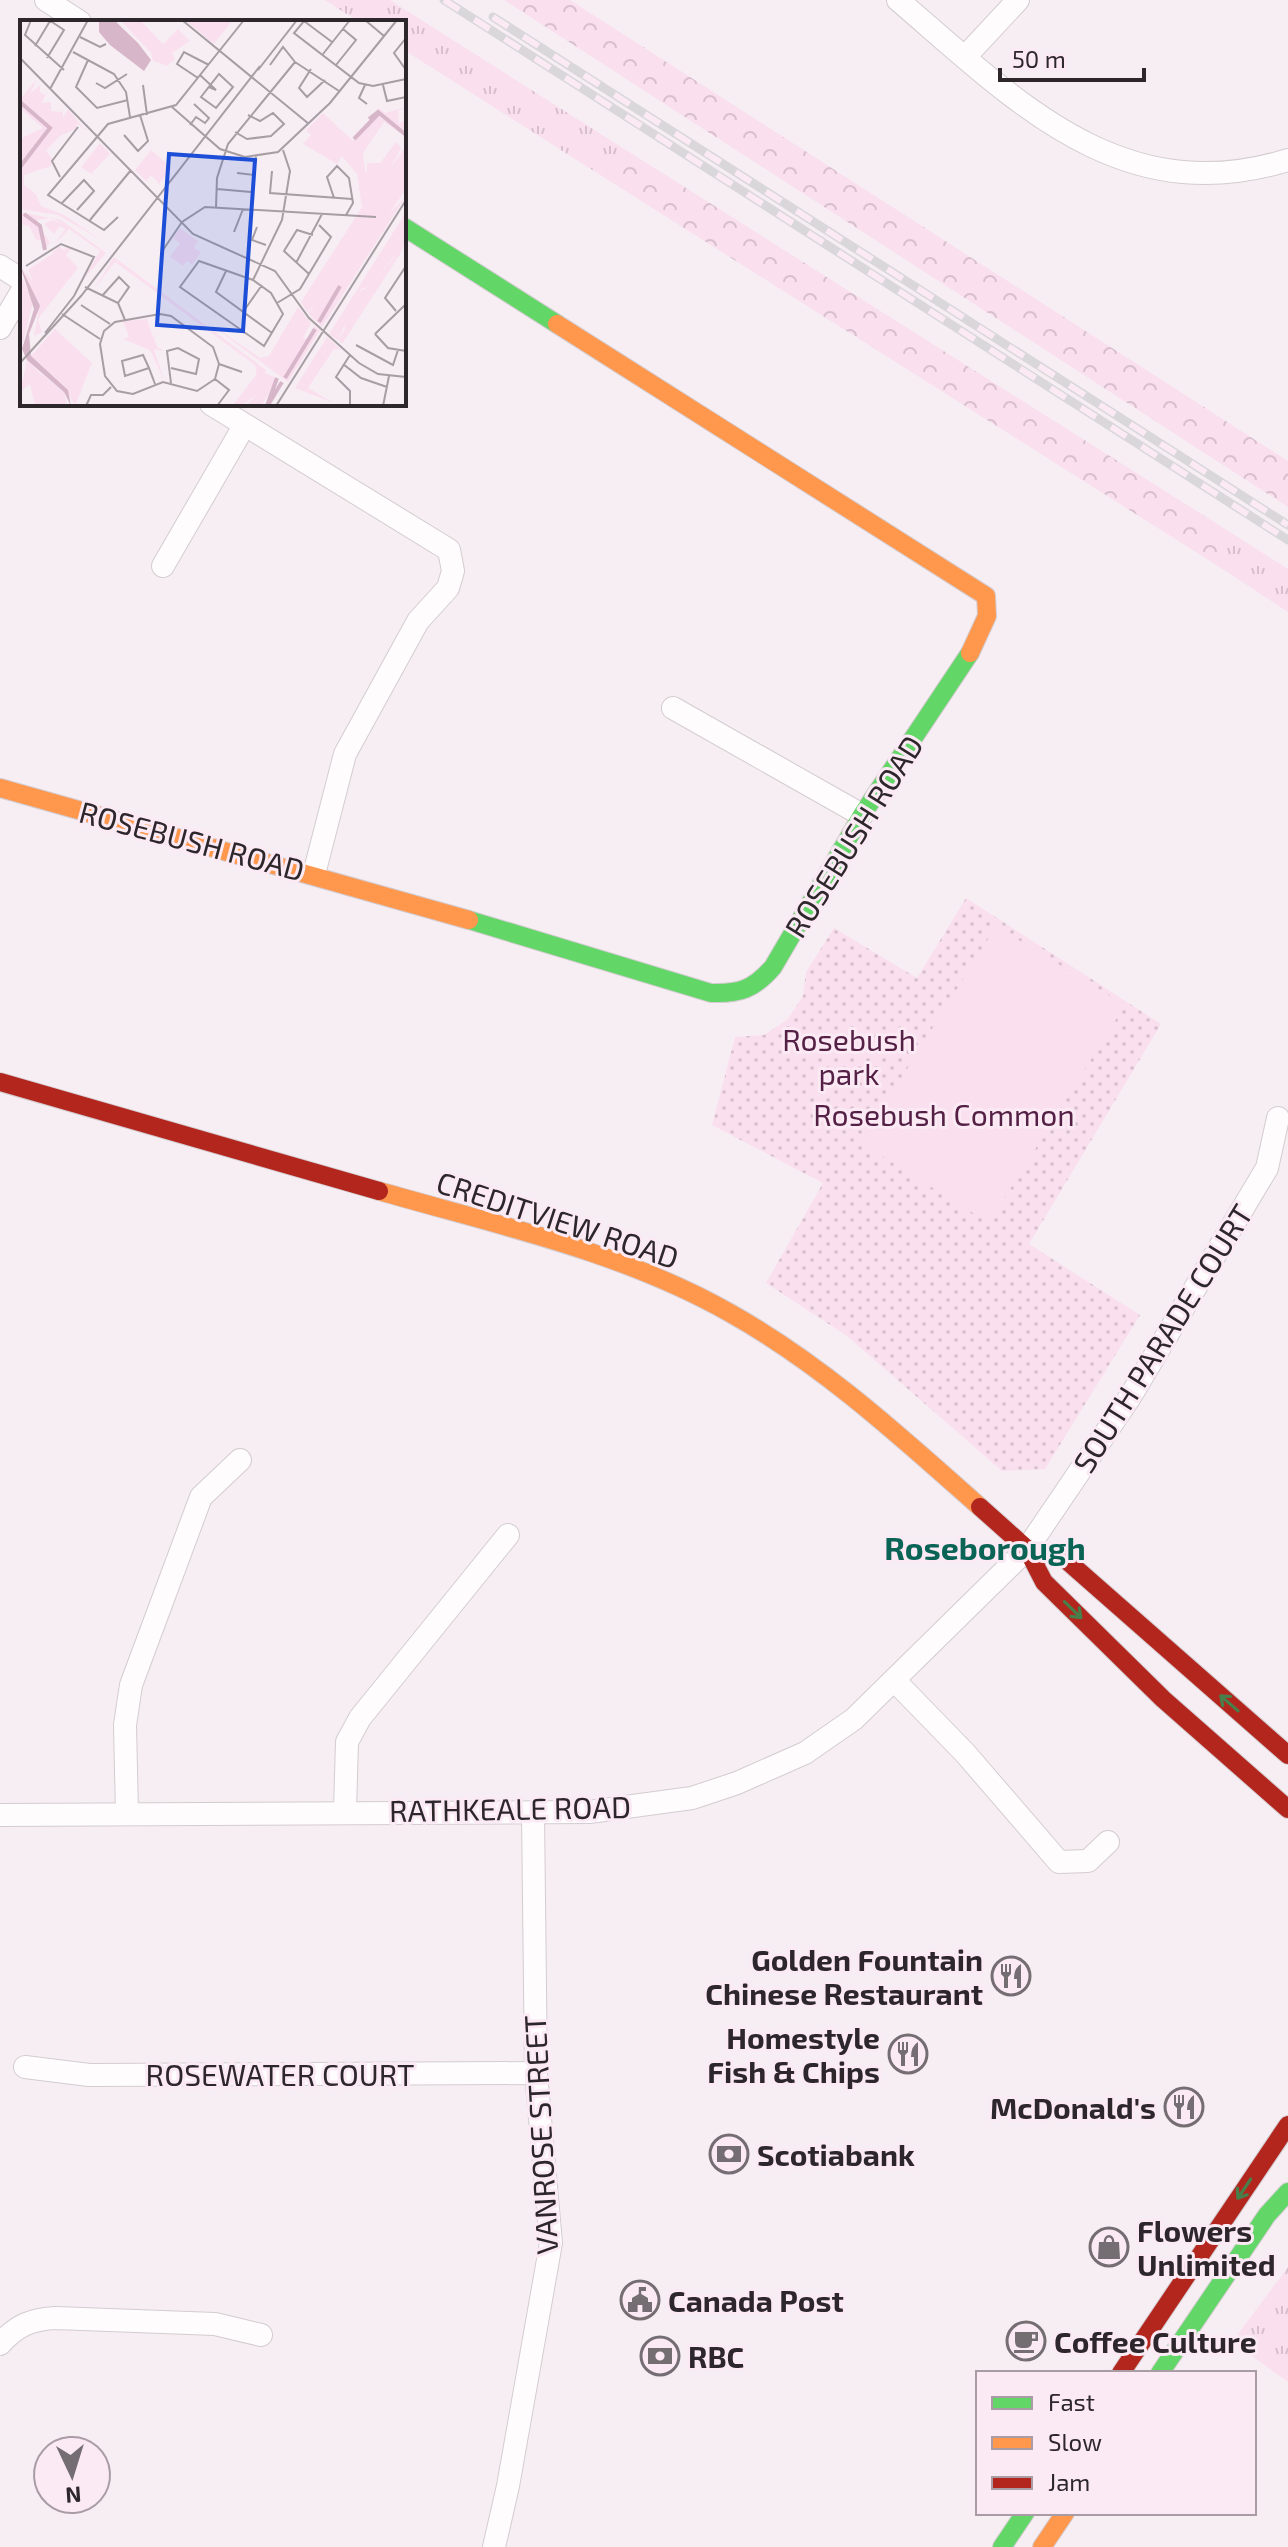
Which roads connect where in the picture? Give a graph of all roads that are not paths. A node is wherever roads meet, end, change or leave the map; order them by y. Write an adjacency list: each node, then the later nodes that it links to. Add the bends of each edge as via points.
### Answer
1 (46, 0): 4 (street)
2 (898, 0): 5 (street)
3 (1018, 0): 5 (street)
4 (77, 20)
5 (965, 57): 6 (street, via 1040,120 1091,148 1129,161 1204,171 1261,168)
6 (1288, 160)
7 (406, 228): 17 (main road, ROSEBUSH ROAD, via 986,596 987,616 977,643)
8 (0, 266): 9 (street)
9 (20, 279)
10 (20, 294): 11 (street)
11 (0, 328)
12 (214, 406): 13 (street)
13 (244, 426): 14 (street); 18 (street, via 449,550 453,571 448,588 418,621 355,731)
14 (163, 566)
15 (673, 708): 17 (street)
16 (0, 788): 18 (main road, ROSEBUSH ROAD)
17 (862, 815): 18 (main road, ROSEBUSH ROAD, via 773,967 756,988 737,995 711,993)
18 (314, 874)
19 (0, 1082): 23 (main road, CREDITVIEW ROAD, via 557,1242 669,1282 731,1313 846,1389)
20 (1278, 1118): 23 (street, SOUTH PARADE COURT, via 1267,1168 1130,1397)
21 (240, 1460): 29 (street, via 201,1497 131,1685 125,1725)
22 (508, 1535): 27 (street, via 360,1718 347,1742)
23 (1027, 1549): 24 (street, RATHKEALE ROAD); 25 (main road, CREDITVIEW ROAD, one-way to 23, via 1065,1559); 26 (main road, CREDITVIEW ROAD, one-way to 26, via 1044,1582 1163,1699)
24 (895, 1681): 28 (street, RATHKEALE ROAD, via 854,1719 805,1753 737,1783 692,1798 589,1812); 31 (street, via 1059,1862 1088,1861)
25 (1288, 1755)
26 (1288, 1809)
27 (345, 1811): 28 (street, RATHKEALE ROAD); 29 (street, RATHKEALE ROAD)
28 (533, 1813): 33 (street, VANROSE STREET)
29 (127, 1814): 30 (street, RATHKEALE ROAD)
30 (0, 1815)
31 (1108, 1842)
32 (25, 2067): 33 (street, ROSEWATER COURT, via 89,2075)
33 (536, 2073): 42 (street, VANROSE STREET, via 551,2243)
34 (1288, 2125): 38 (main road, one-way to 38)
35 (1288, 2192): 39 (main road)
36 (261, 2335): 37 (street, via 215,2324 56,2318 33,2319)
37 (0, 2344)
38 (1122, 2371)
39 (1161, 2371)
40 (1024, 2515): 43 (main road)
41 (1064, 2515): 44 (main road)
42 (494, 2547)
43 (1002, 2547)
44 (1042, 2547)

